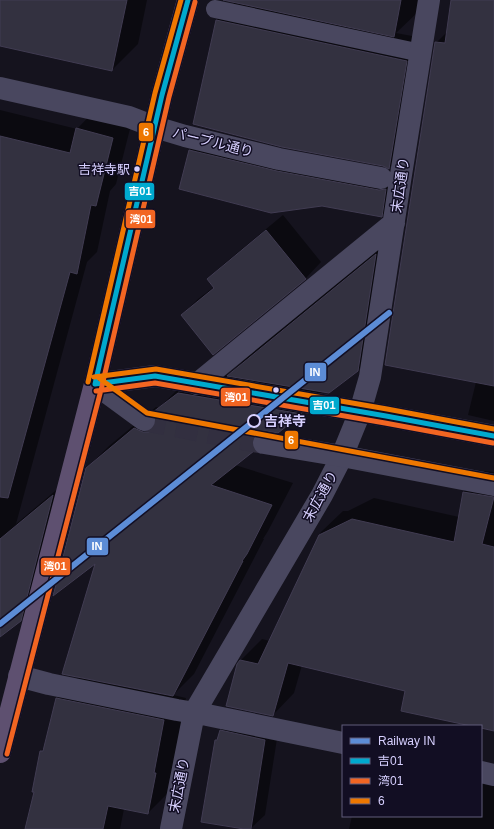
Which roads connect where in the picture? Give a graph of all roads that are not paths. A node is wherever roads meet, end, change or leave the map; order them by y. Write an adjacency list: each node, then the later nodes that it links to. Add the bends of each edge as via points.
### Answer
1 (188, 0): 6 (main road)
2 (429, 0): 4 (street, 末広通り)
3 (215, 9): 4 (lane)
4 (421, 53): 8 (street, 末広通り)
5 (0, 88): 6 (street, パープル通り, via 129,117)
6 (155, 127): 7 (street, パープル通り, via 279,159); 9 (main road)
7 (381, 178)
8 (394, 223): 10 (street); 11 (street, 末広通り, via 370,377)
9 (95, 384): 10 (street, via 155,376); 12 (street); 17 (main road)
10 (196, 384): 11 (street)
11 (360, 412): 13 (street); 15 (street, 末広通り)
12 (144, 420)
13 (494, 436)
14 (264, 443): 15 (street)
15 (342, 456): 16 (street); 18 (street, 末広通り, via 322,495)
16 (494, 485)
17 (19, 676): 18 (street); 20 (main road)
18 (194, 713): 19 (street); 23 (street, 末広通り)
19 (342, 743)
20 (0, 752)
21 (482, 772): 22 (street)
22 (494, 775)
23 (171, 829)

